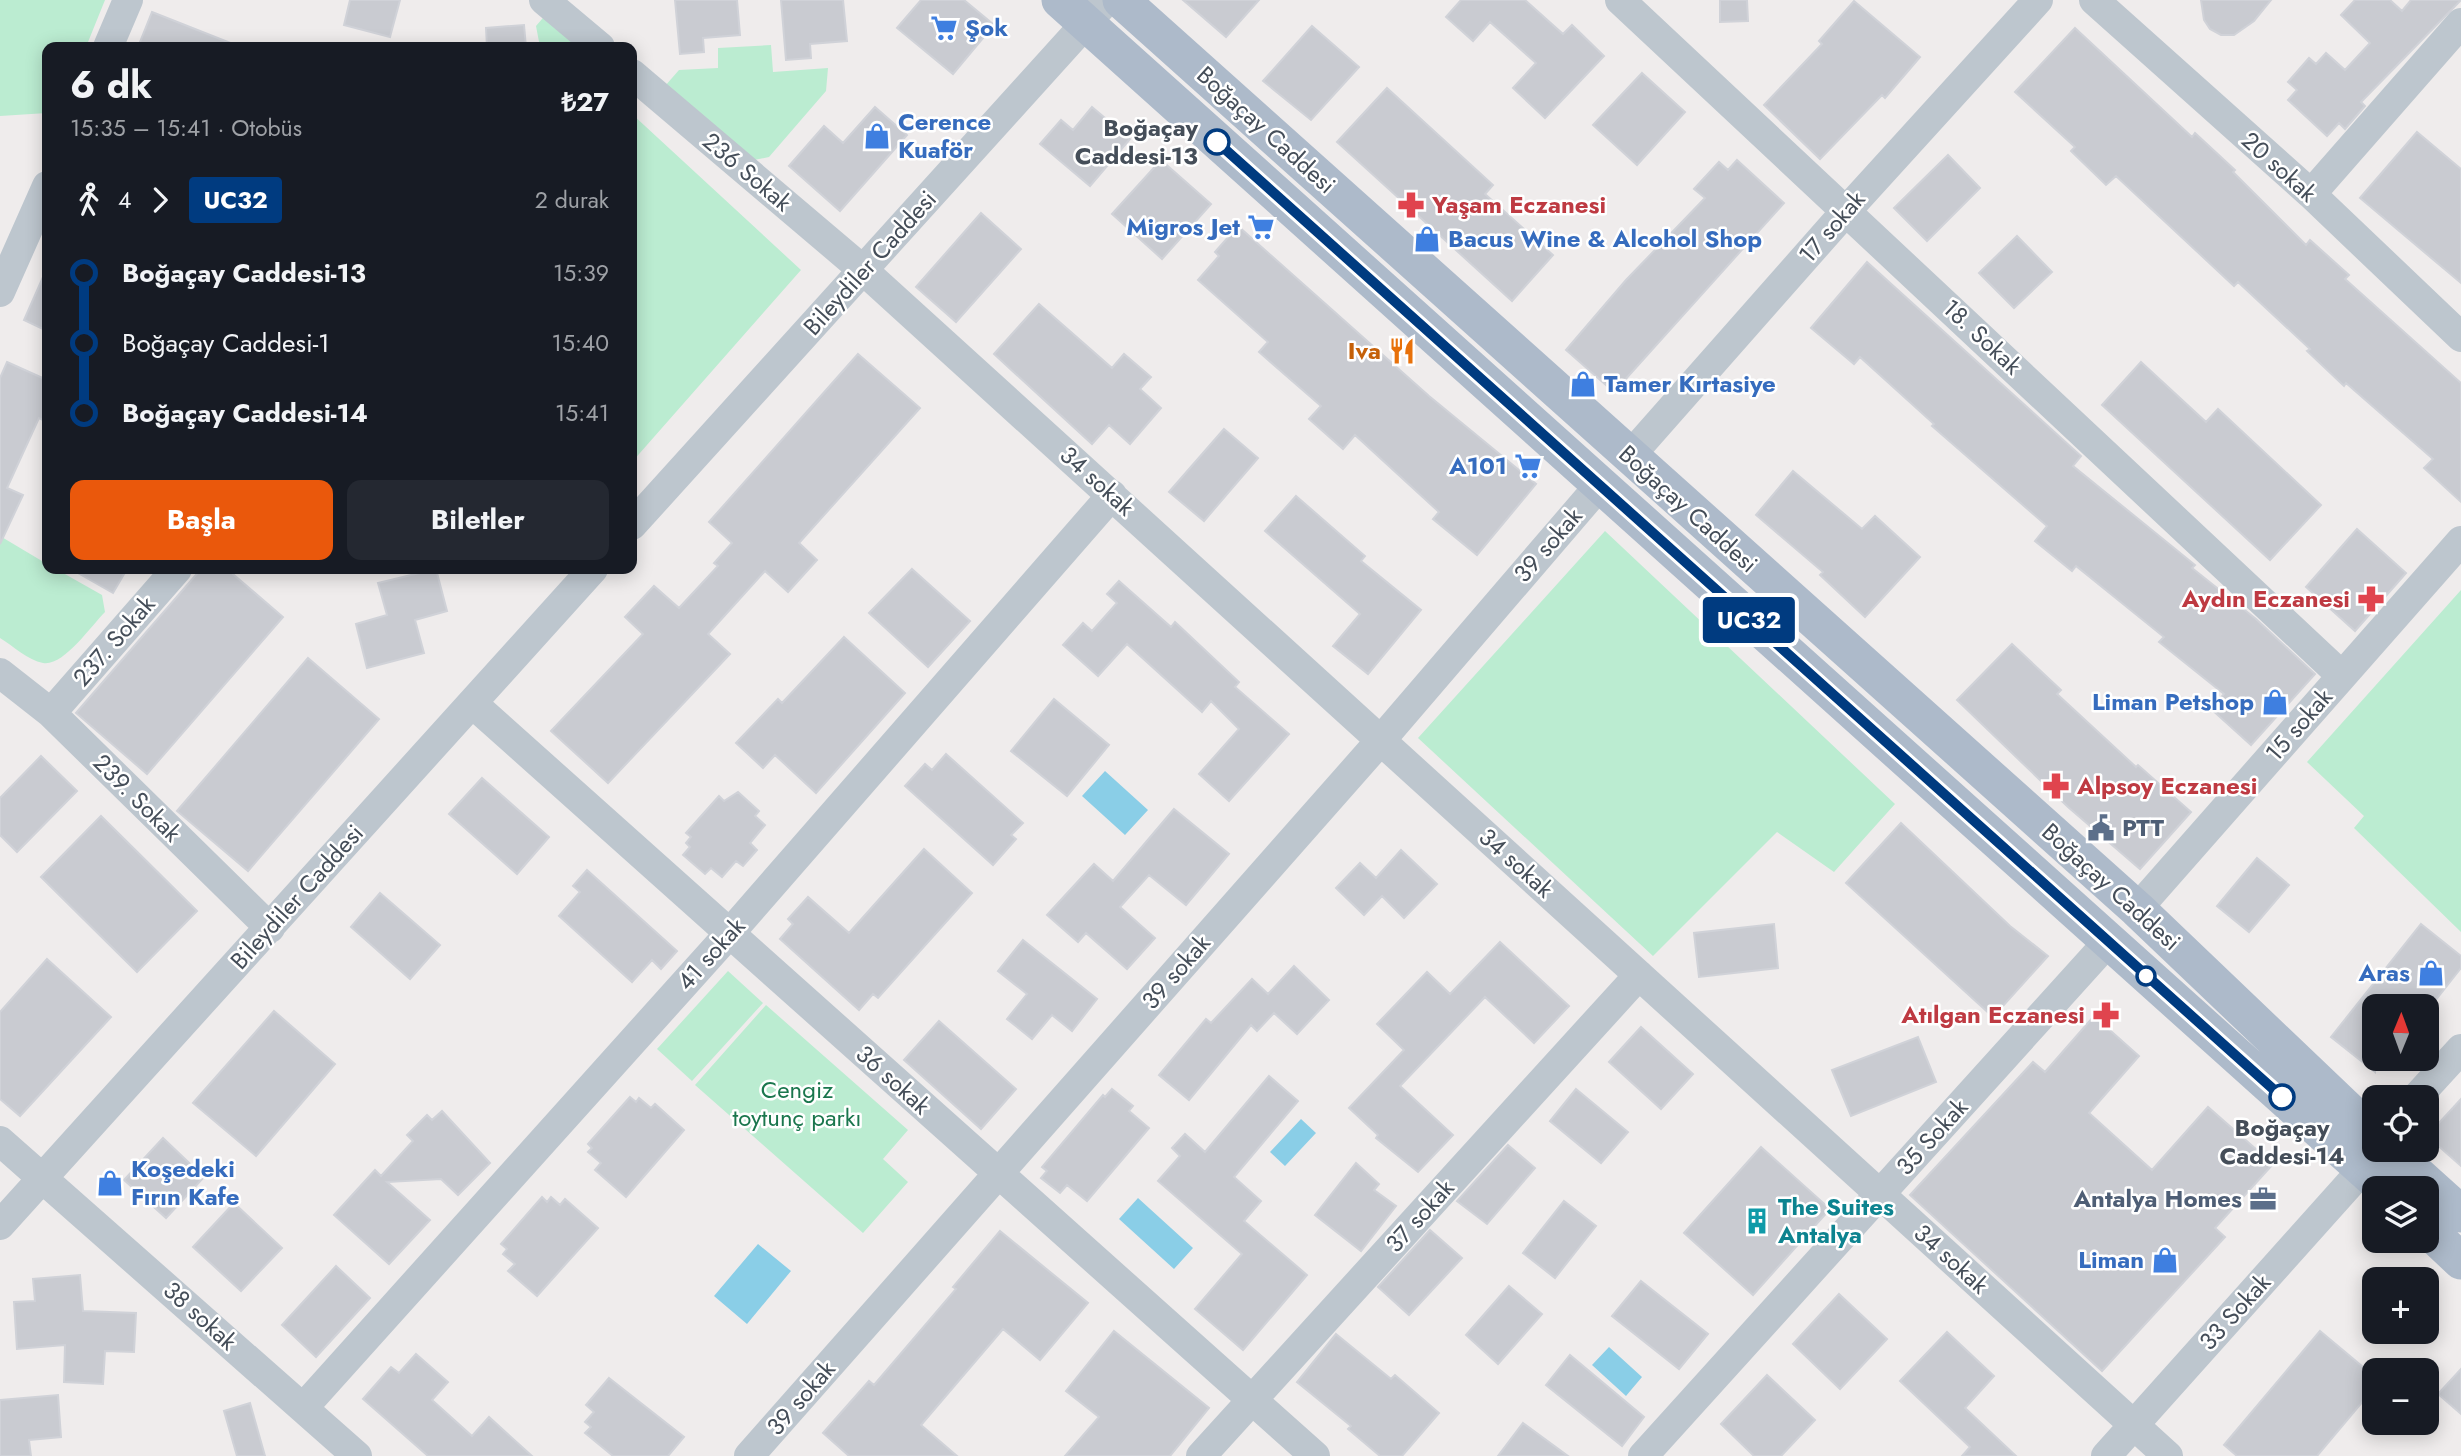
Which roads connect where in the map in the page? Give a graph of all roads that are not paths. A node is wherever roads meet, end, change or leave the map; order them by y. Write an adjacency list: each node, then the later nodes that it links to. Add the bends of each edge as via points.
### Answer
1 (128, 0): 9 (street)
2 (544, 0): 10 (street)
3 (1121, 0): 18 (main road, Boğaçay Caddesi)
4 (1620, 0): 14 (street, 18. Sokak)
5 (2038, 0): 14 (street, 17 sokak)
6 (2094, 0): 12 (street, 20 sokak)
7 (1085, 8): 15 (street, Bileydiler Caddesi); 19 (main road, Boğaçay Caddesi)
8 (2461, 23): 12 (street)
9 (110, 42)
10 (594, 42)
11 (637, 78): 15 (street, 236 Sokak)
12 (2311, 194): 17 (street, 20 sokak)
13 (42, 197): 16 (street)
14 (1847, 210): 18 (street, 17 sokak); 26 (street, 18. Sokak)
15 (863, 270): 20 (street, 34 sokak); 21 (street, Bileydiler Caddesi)
16 (0, 292)
17 (2461, 337)
18 (1629, 457): 30 (main road, Boğaçay Caddesi)
19 (1599, 486): 29 (street, 39 sokak); 33 (main road, Boğaçay Caddesi)
20 (1112, 495): 29 (street, 34 sokak); 32 (street, 41 sokak)
21 (637, 511)
22 (2461, 541): 26 (street, 15 sokak)
23 (173, 574): 28 (street, 237. Sokak)
24 (588, 574): 27 (street, Bileydiler Caddesi)
25 (0, 673): 28 (street, 239. Sokak)
26 (2342, 676): 30 (street, 15 sokak)
27 (472, 703): 31 (street, Bileydiler Caddesi); 32 (street, 36 sokak)
28 (51, 713): 31 (street, 239. Sokak)
29 (1381, 740): 34 (street, 34 sokak); 42 (street, 39 sokak)
30 (2137, 909): 38 (main road, Boğaçay Caddesi)
31 (270, 928): 43 (street, Bileydiler Caddesi)
32 (729, 934): 42 (street, 36 sokak); 50 (street, 41 sokak)
33 (2108, 942): 39 (main road, Boğaçay Caddesi); 44 (street, 35 Sokak)
34 (1639, 975): 44 (street, 34 sokak); 49 (street, 37 sokak)
35 (2461, 1049): 36 (street)
36 (2428, 1085)
37 (0, 1141): 43 (street, 38 sokak)
38 (2362, 1144)
39 (2362, 1148)
40 (2377, 1162): 51 (street, 33 Sokak)
41 (2380, 1162): 45 (main road, Boğaçay Caddesi)
42 (998, 1174): 49 (street, 36 sokak); 53 (street, 39 sokak)
43 (42, 1178): 46 (street, Bileydiler Caddesi); 50 (street, 38 sokak)
44 (1880, 1195): 51 (street, 34 sokak); 56 (street, 35 Sokak)
45 (2461, 1214)
46 (0, 1225)
47 (2439, 1240): 48 (main road)
48 (2461, 1261)
49 (1252, 1400): 54 (street, 37 sokak); 55 (street, 36 sokak)
50 (303, 1408): 52 (street, 38 sokak)
51 (2134, 1425): 57 (street, 33 Sokak); 58 (street, 34 sokak)
52 (357, 1456)
53 (749, 1456)
54 (1201, 1456)
55 (1315, 1456)
56 (1643, 1456)
57 (2106, 1456)
58 (2168, 1456)

